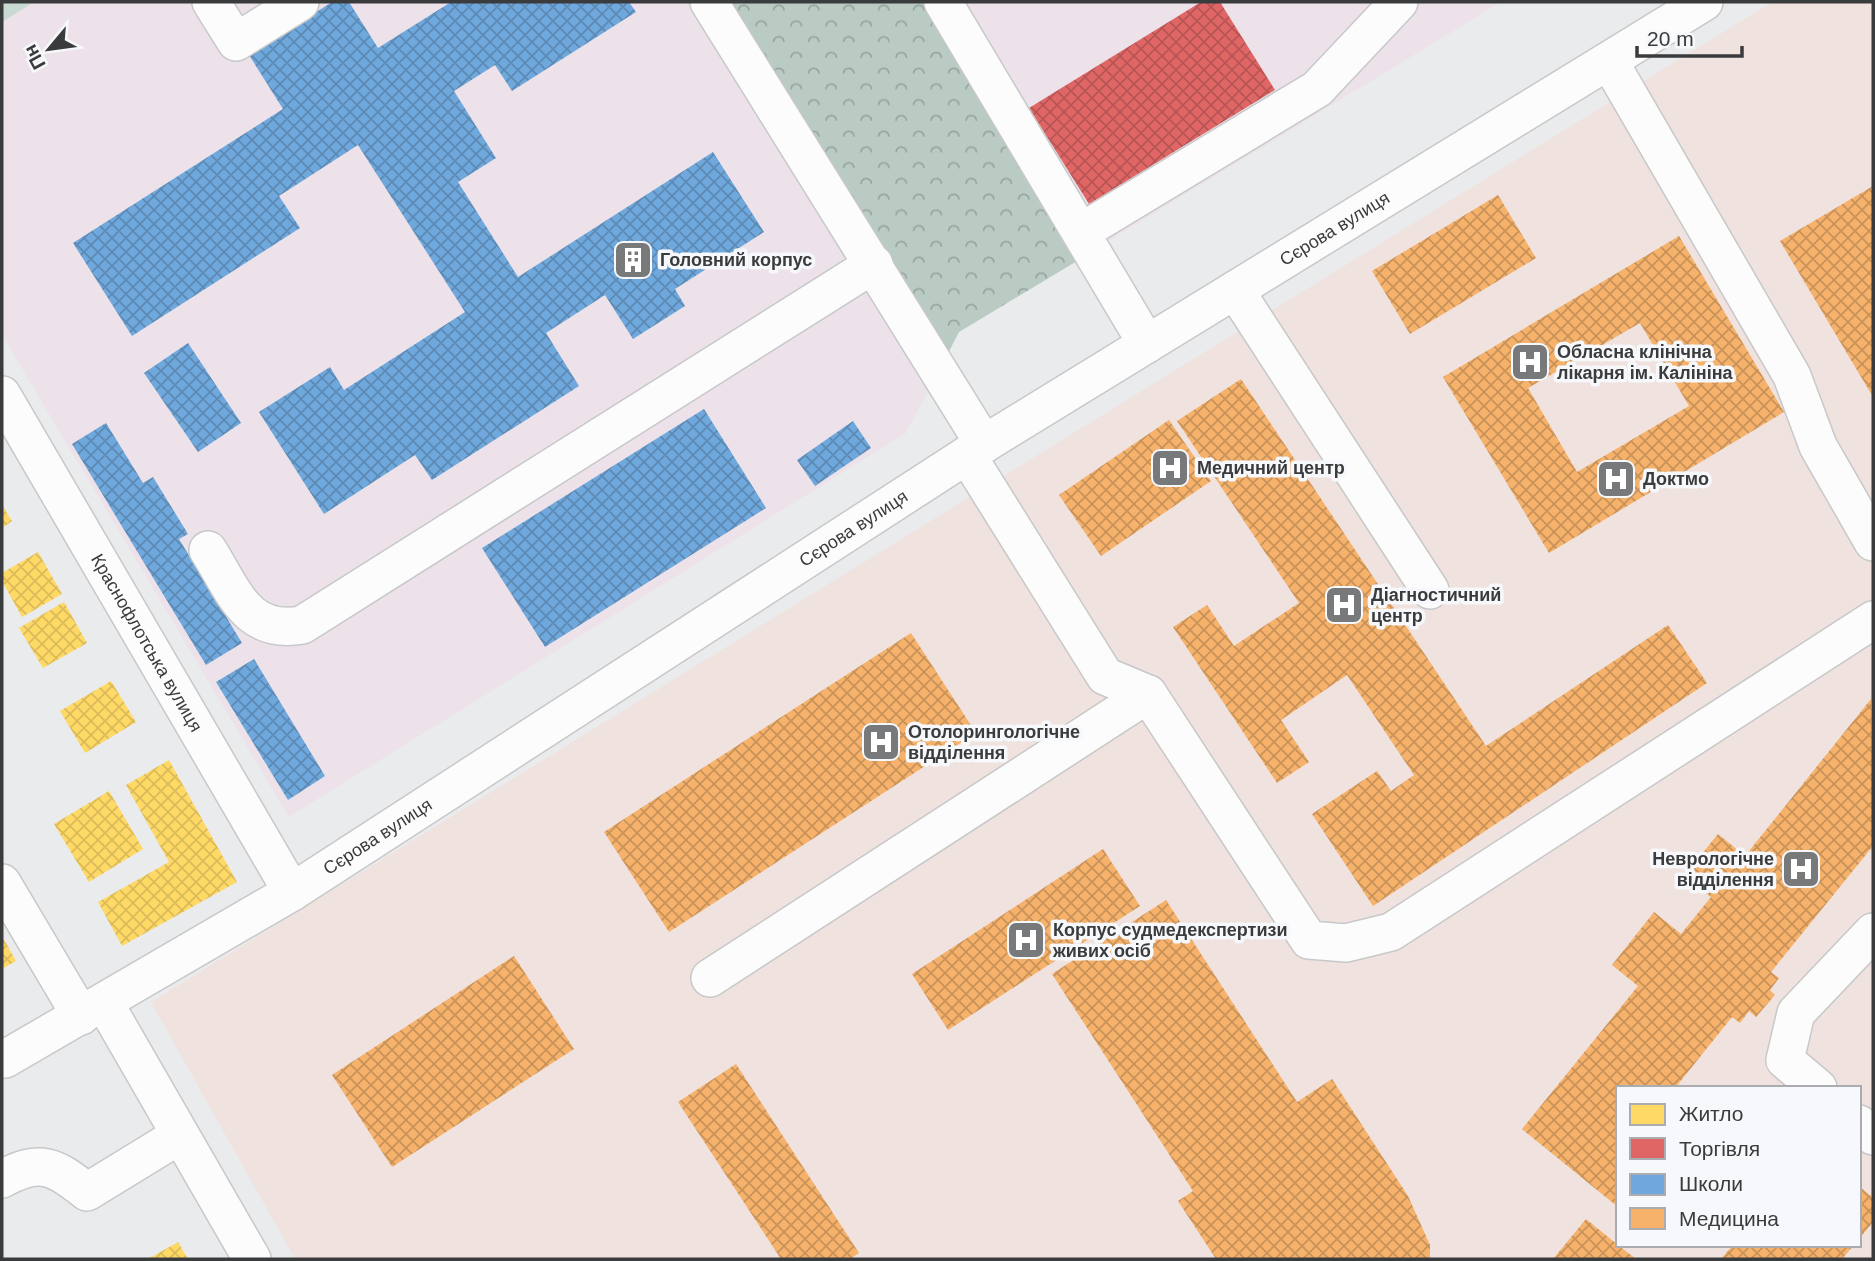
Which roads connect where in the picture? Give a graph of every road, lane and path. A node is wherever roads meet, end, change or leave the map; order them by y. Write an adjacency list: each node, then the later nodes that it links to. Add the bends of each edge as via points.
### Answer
1 (211, 2): 2 (street, via 236,42)
2 (300, 2)
3 (709, 2): 9 (street)
4 (943, 2): 8 (street)
5 (1399, 2): 8 (street, via 1317,89)
6 (1704, 2): 7 (street, Сєрова вулиця)
7 (1609, 61): 10 (street, Сєрова вулиця); 14 (street, via 1792,376 1818,446)
8 (1081, 232): 11 (street)
9 (874, 264): 13 (street); 15 (street, via 302,625 265,624 247,612)
10 (1235, 290): 11 (street, Сєрова вулиця); 16 (street)
11 (1147, 344): 13 (street, Сєрова вулиця)
12 (2, 396): 20 (street, Краснофлотська вулиця)
13 (975, 449): 18 (street, via 1105,676); 20 (street, Сєрова вулиця)
14 (1873, 542)
15 (208, 550)
16 (1430, 590)
17 (1873, 620): 18 (street, via 1391,932 1346,943 1309,940)
18 (1148, 694): 22 (street)
19 (2, 883): 23 (street)
20 (292, 892): 23 (street, Сєрова вулиця)
21 (1873, 932): 25 (street, via 1796,1013 1786,1060)
22 (710, 978)
23 (93, 1010): 24 (street, Сєрова вулиця); 26 (street)
24 (5, 1059)
25 (1816, 1086)
26 (180, 1135): 27 (street, via 87,1192 60,1170 23,1167); 28 (street)
27 (2, 1179)
28 (252, 1259)

